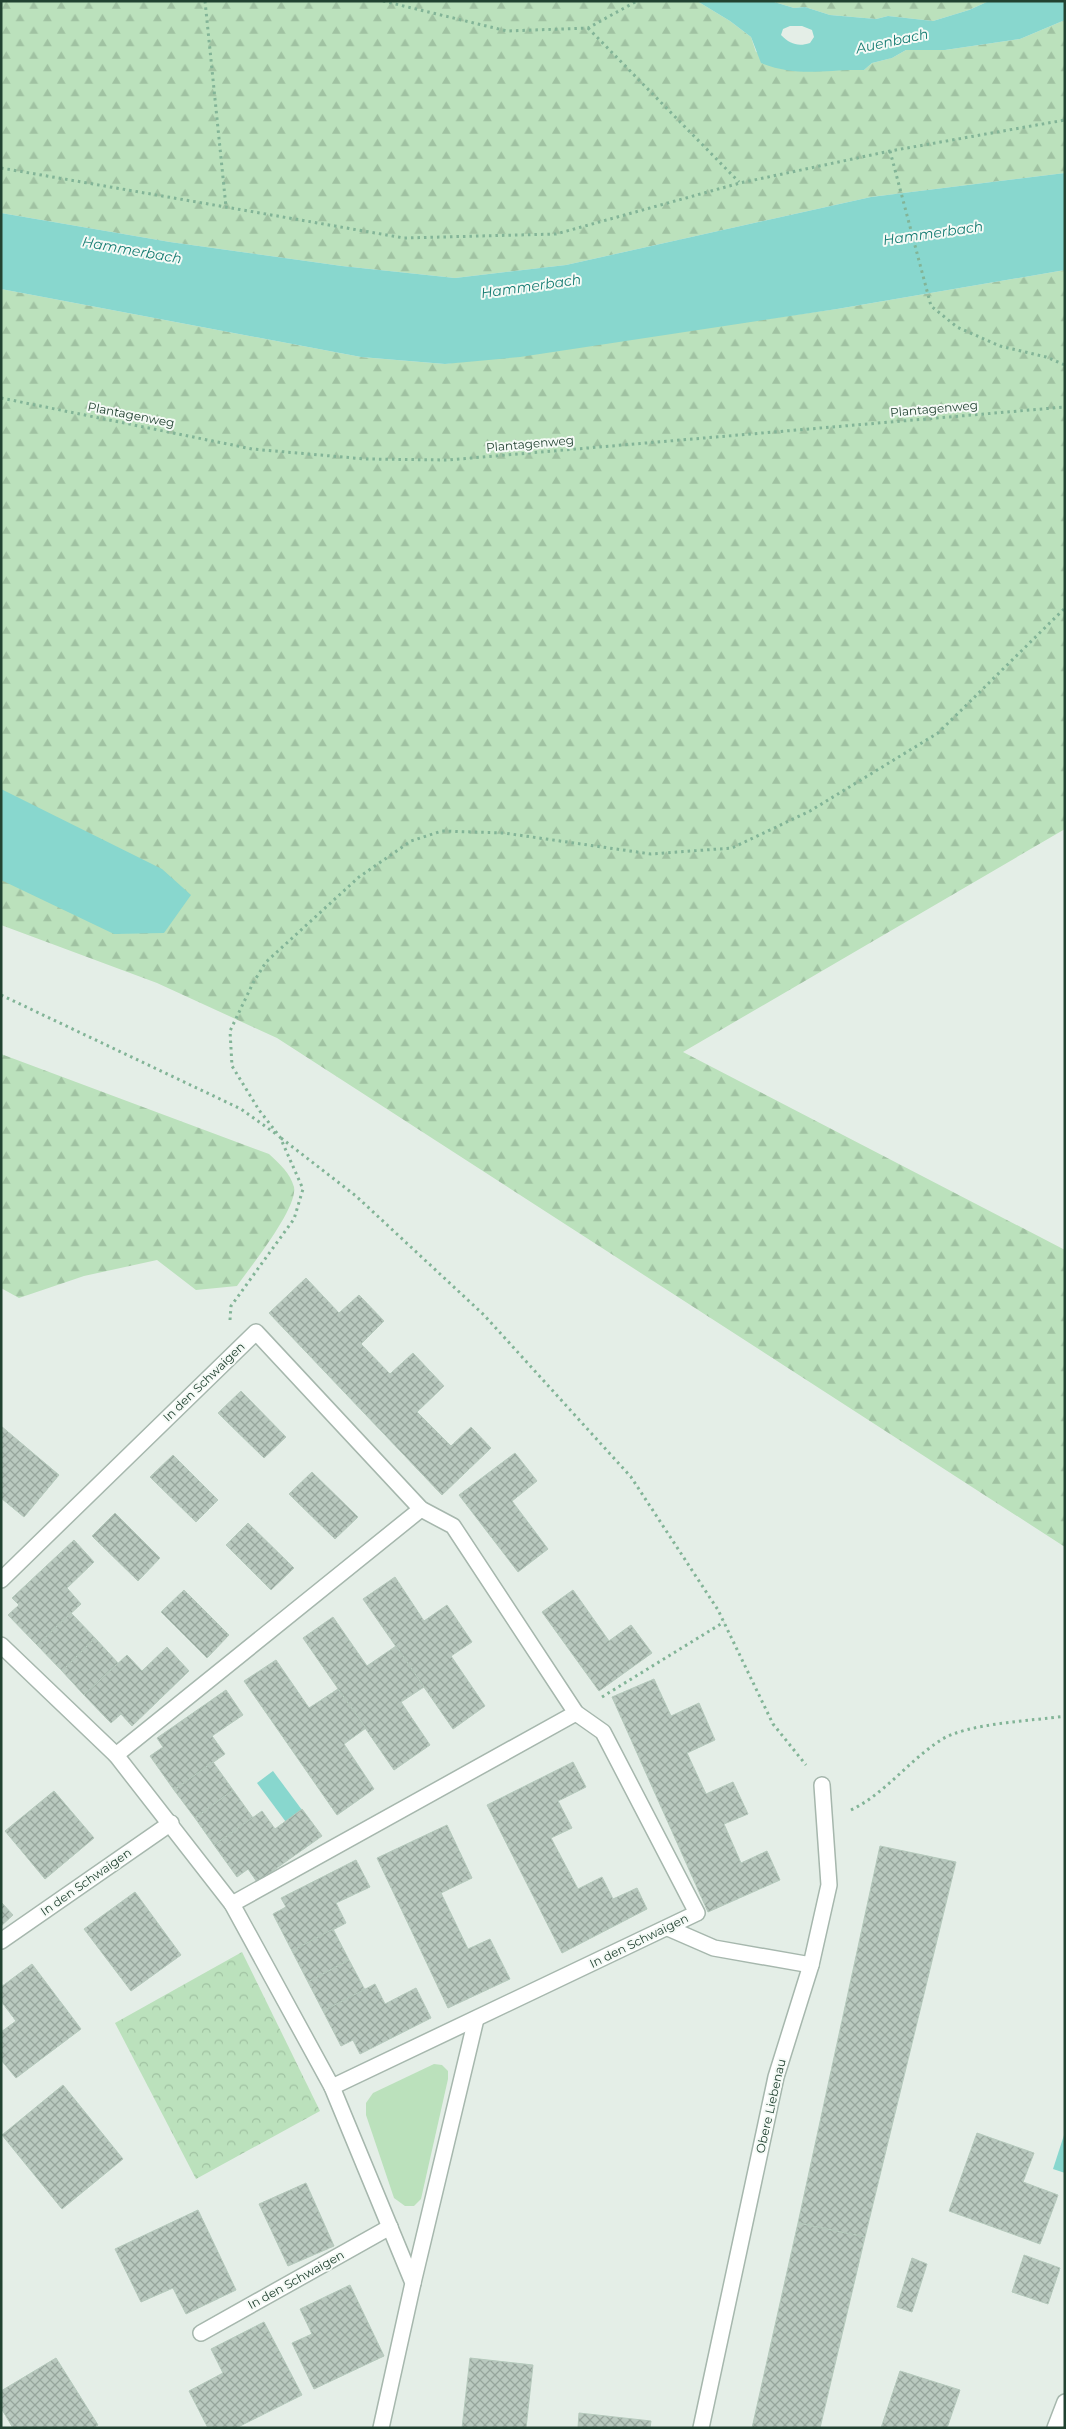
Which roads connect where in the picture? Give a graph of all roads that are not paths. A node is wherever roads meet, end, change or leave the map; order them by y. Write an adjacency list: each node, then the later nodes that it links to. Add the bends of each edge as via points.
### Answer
1 (420, 1509): 2 (street, In den Schwaigen, via 256,1332); 4 (street, In den Schwaigen, via 453,1526); 5 (street)
2 (1, 1580)
3 (1, 1645): 5 (street)
4 (576, 1713): 8 (street); 9 (street, In den Schwaigen, via 603,1732 696,1913)
5 (116, 1755): 7 (street)
6 (822, 1785): 11 (street, Obere Liebenau, via 829,1885)
7 (171, 1823): 8 (street); 10 (street, In den Schwaigen)
8 (232, 1904): 13 (street)
9 (668, 1928): 11 (street, via 714,1948); 12 (street, In den Schwaigen)
10 (1, 1941)
11 (811, 1965): 19 (street, Obere Liebenau, via 776,2077)
12 (476, 2019): 13 (street, In den Schwaigen); 15 (street)
13 (332, 2087): 14 (street)
14 (390, 2227): 15 (street); 16 (street, In den Schwaigen)
15 (413, 2284): 18 (street)
16 (201, 2333)
17 (1065, 2402): 20 (street)
18 (380, 2428)
19 (701, 2428)
20 (1056, 2428)

